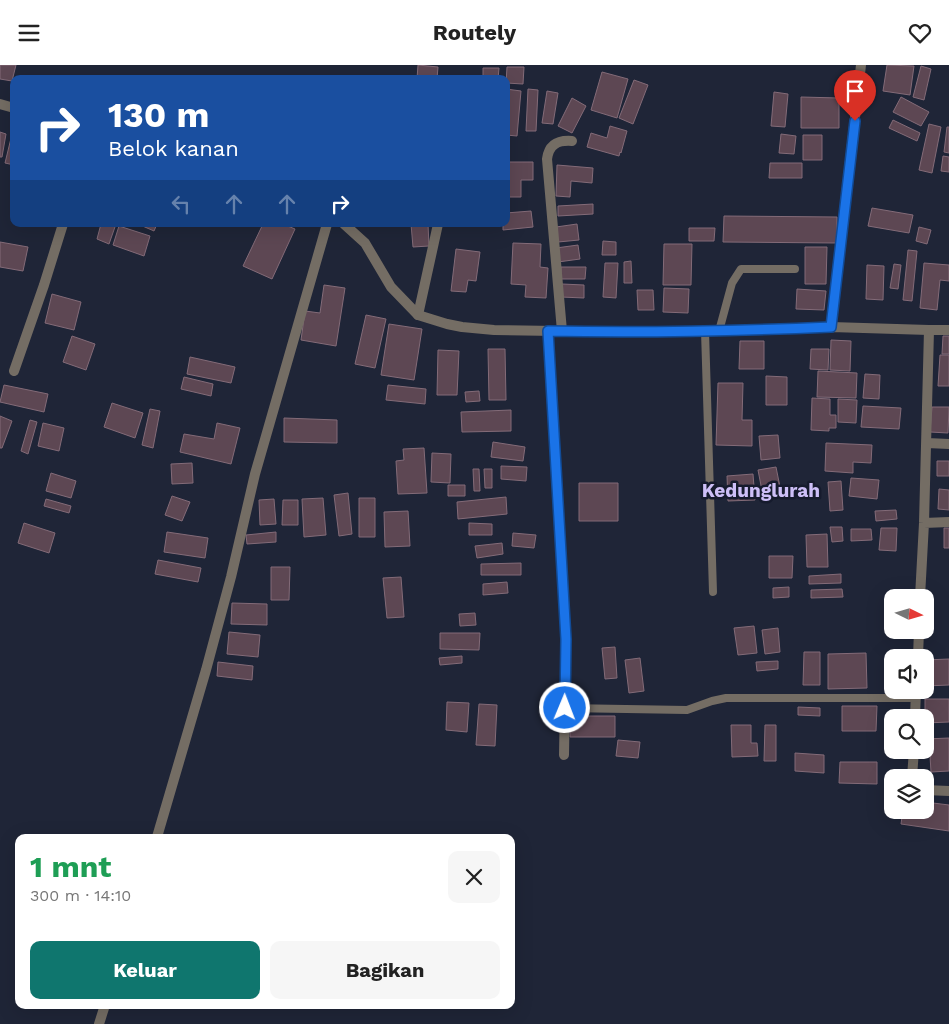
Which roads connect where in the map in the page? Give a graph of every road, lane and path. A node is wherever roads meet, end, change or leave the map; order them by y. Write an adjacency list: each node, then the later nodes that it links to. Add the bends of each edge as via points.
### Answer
1 (861, 65): 9 (street)
2 (572, 141): 13 (street, via 553,144 547,159)
3 (62, 227): 16 (street)
4 (326, 227): 28 (street, via 255,474 206,670)
5 (347, 227): 8 (street, via 365,243 392,287)
6 (437, 227): 8 (street)
7 (796, 269): 15 (lane, via 740,269 732,283)
8 (418, 315): 12 (street, via 462,327)
9 (831, 327): 10 (street); 15 (street)
10 (929, 330): 11 (street); 17 (street)
11 (949, 330)
12 (548, 331): 13 (street); 24 (street, via 566,639)
13 (562, 331): 14 (street)
14 (705, 331): 15 (street); 22 (lane)
15 (719, 331)
16 (14, 371)
17 (926, 443): 18 (street); 20 (street)
18 (949, 444)
19 (949, 522): 20 (street)
20 (924, 523): 21 (street)
21 (920, 589)
22 (713, 592)
23 (884, 695): 24 (lane, via 726,698 687,710)
24 (565, 708): 25 (street)
25 (564, 755)
26 (934, 790): 27 (street)
27 (949, 791)
28 (158, 834)
29 (104, 1009): 30 (street)
30 (99, 1024)

